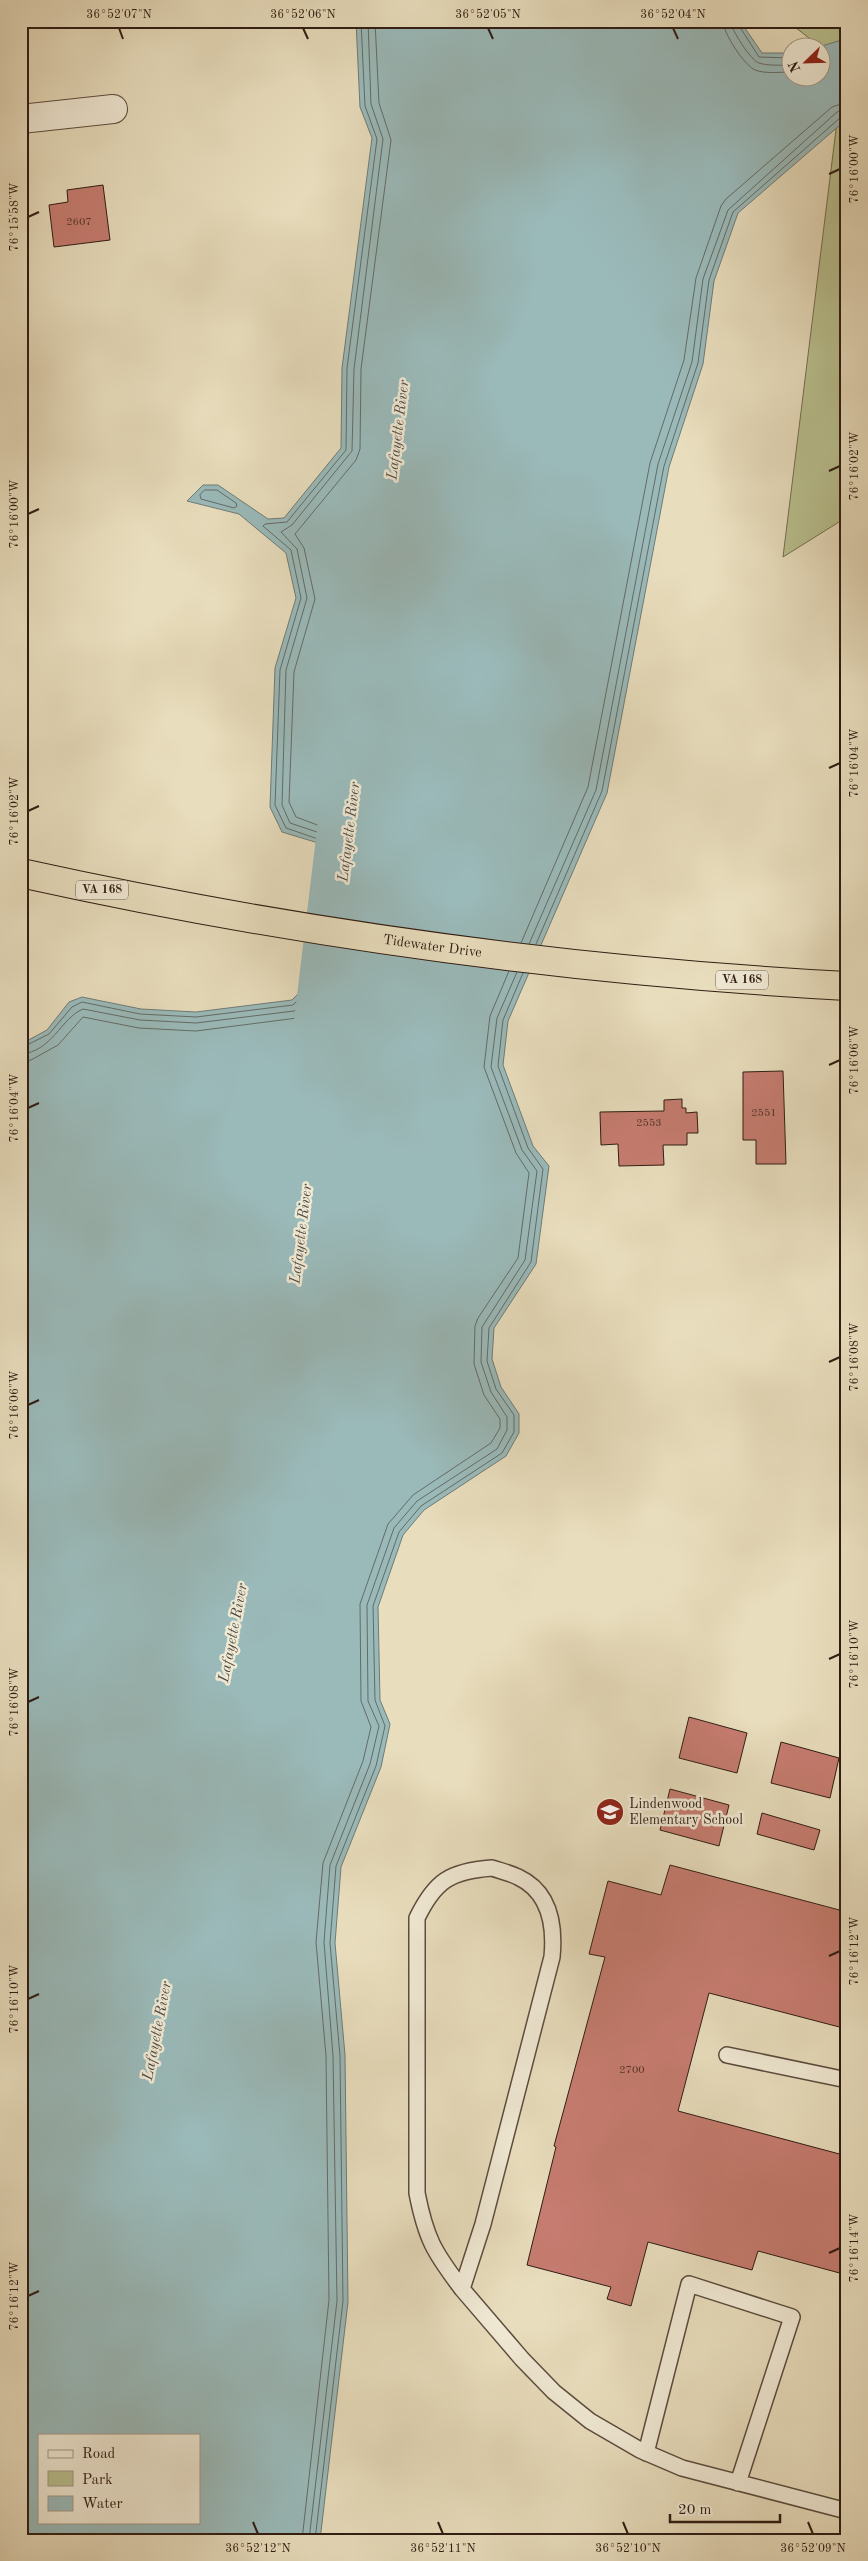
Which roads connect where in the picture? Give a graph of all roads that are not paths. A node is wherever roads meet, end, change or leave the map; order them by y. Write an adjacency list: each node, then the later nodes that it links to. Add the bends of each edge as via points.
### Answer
1 (113, 108): 2 (street)
2 (21, 119)
3 (21, 873): 4 (highway, Tidewater Drive / VA 168, via 293,926 439,948 638,971)
4 (847, 986)
5 (727, 2055): 6 (lane)
6 (847, 2080)
7 (462, 2289): 7 (lane, via 435,2253 423,2227 417,2193 417,1918 428,1897 442,1882 468,1870 492,1868 519,1877 538,1893 548,1910 554,1933 552,1957 483,2224); 8 (lane, via 554,2392 590,2421)
8 (646, 2453): 9 (lane, via 682,2468); 9 (lane, via 689,2284 792,2317)
9 (738, 2483): 10 (lane)
10 (847, 2511)

